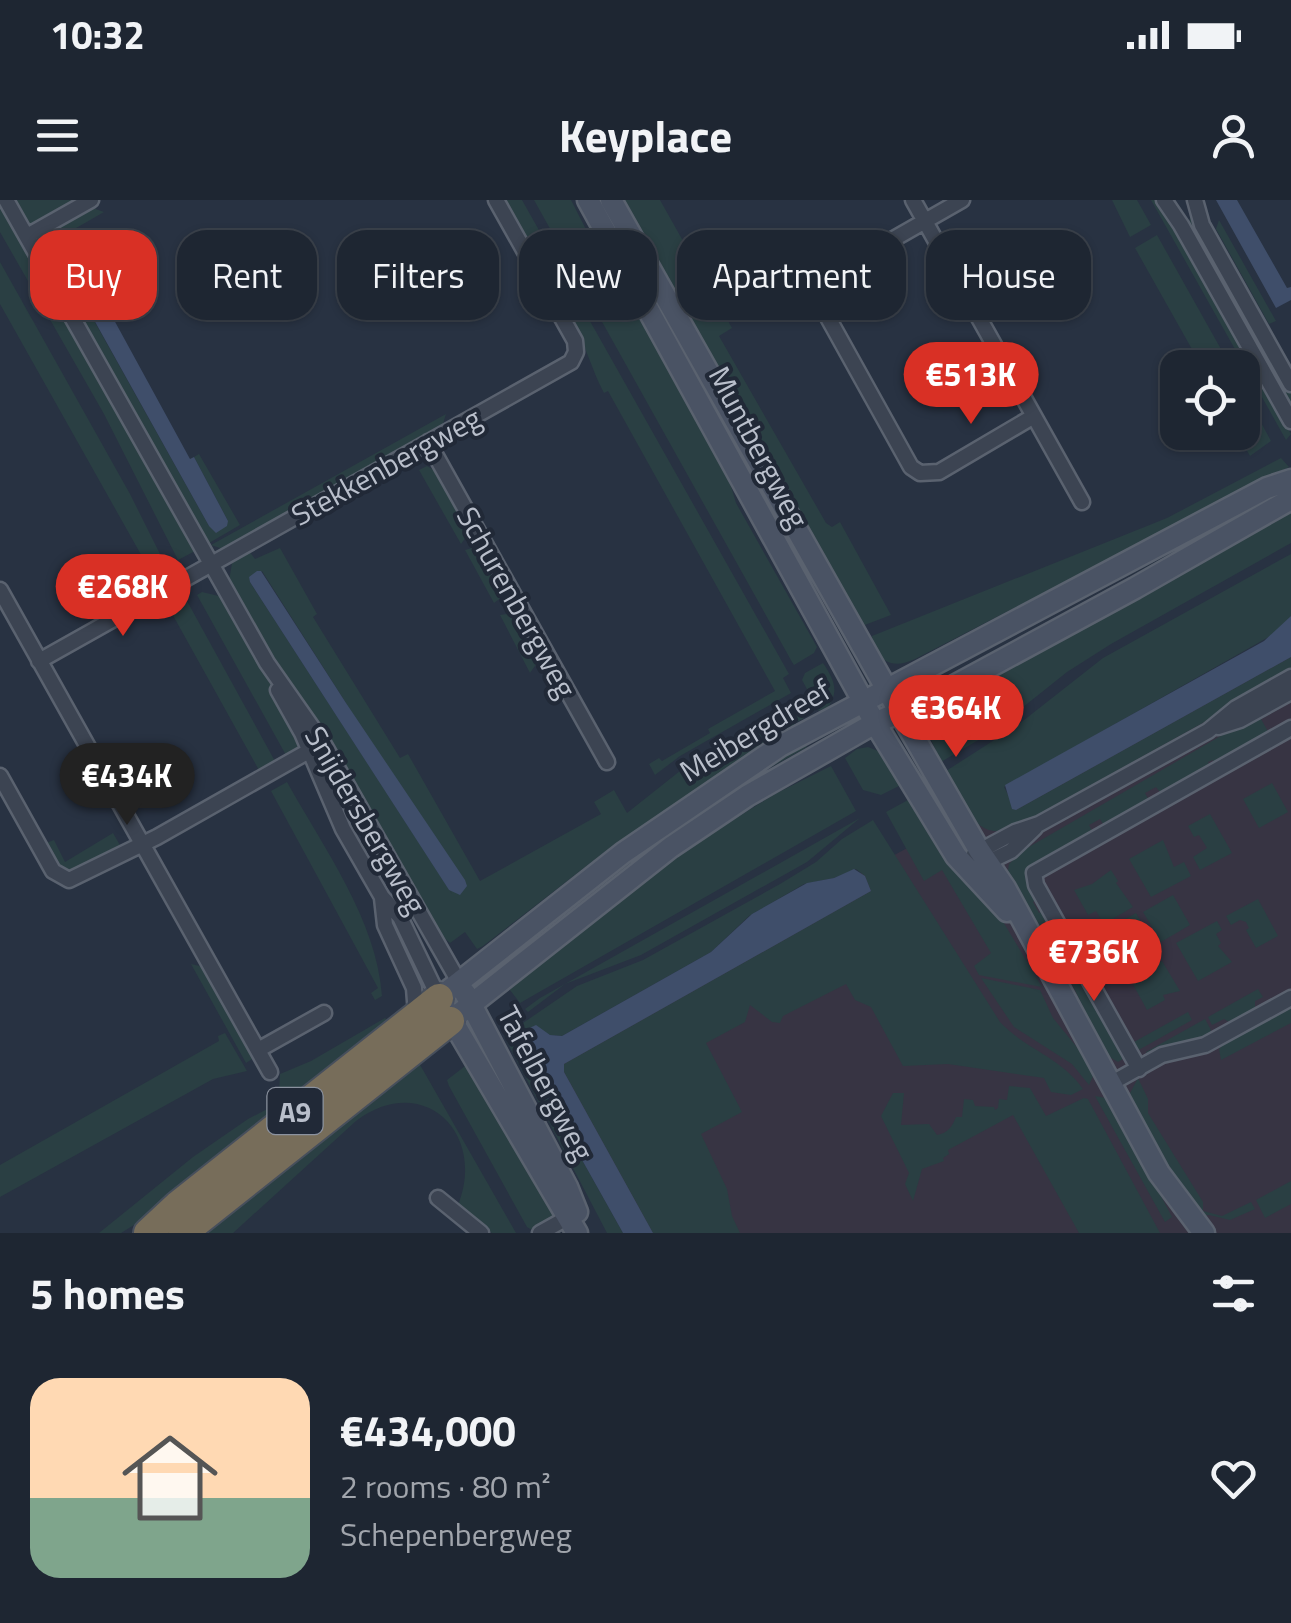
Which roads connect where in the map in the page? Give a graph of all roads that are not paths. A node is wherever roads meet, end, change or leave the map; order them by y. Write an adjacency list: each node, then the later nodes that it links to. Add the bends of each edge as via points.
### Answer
1 (6, 200): 11 (street, Snijdersbergweg)
2 (91, 200): 11 (street)
3 (496, 200): 15 (street, Stekkenbergweg, via 576,352 565,366)
4 (588, 200): 26 (main road, Muntbergweg)
5 (611, 200): 24 (main road, Muntbergweg)
6 (914, 200): 10 (street)
7 (962, 200): 10 (street)
8 (1164, 200): 14 (street)
9 (1195, 200): 12 (street)
10 (925, 220): 13 (street); 13 (street, via 815,289 910,468 939,472)
11 (27, 236): 21 (street, Snijdersbergweg)
12 (1291, 384)
13 (1034, 416): 20 (street)
14 (1291, 421)
15 (428, 442): 21 (street, Stekkenbergweg); 32 (street, Schurenbergweg)
16 (1291, 471): 18 (street)
17 (1291, 480): 18 (main road, Meibergdreef)
18 (1267, 488): 24 (main road, Meibergdreef)
19 (1291, 499): 28 (main road, Meibergdreef)
20 (1082, 502)
21 (212, 564): 23 (street, Stekkenbergweg); 31 (street, Snijdersbergweg, via 270,676)
22 (0, 590): 23 (street)
23 (39, 660): 34 (street)
24 (886, 688): 26 (main road, Meibergdreef); 28 (main road, Muntbergweg)
25 (1285, 688): 27 (street); 35 (street, via 1240,720 1015,832)
26 (863, 700): 29 (main road, Muntbergweg); 40 (main road, Meibergdreef, via 703,795 623,853)
27 (1291, 710)
28 (899, 711): 29 (main road, Meibergdreef); 35 (main road, Meibergdreef)
29 (875, 723): 36 (main road, Meibergdreef); 40 (main road, Meibergdreef, via 746,796)
30 (1291, 728): 44 (street, via 1034,872)
31 (317, 748): 34 (street); 37 (street, Snijdersbergweg, via 343,829); 40 (street, Snijdersbergweg)
32 (607, 762)
33 (0, 776): 34 (street, via 60,878 75,880)
34 (142, 844): 43 (street)
35 (983, 857): 36 (street); 38 (main road, Meibergdreef)
36 (963, 866): 38 (main road, Meibergdreef, via 1007,910 1034,966)
37 (382, 897): 40 (street, Snijdersbergweg); 42 (street, Snijdersbergweg, via 385,926 414,988)
38 (1059, 992): 46 (main road, Meibergdreef)
39 (1291, 998): 44 (street, via 1205,1045)
40 (455, 1001): 42 (highway, A9); 49 (main road, Tafelbergweg); 51 (highway)
41 (324, 1013): 43 (street)
42 (415, 1017): 50 (highway, A9)
43 (258, 1050): 45 (street)
44 (1138, 1069): 46 (street)
45 (270, 1072)
46 (1110, 1084): 47 (main road, Meibergdreef)
47 (1159, 1172): 55 (main road, Meibergdreef); 56 (main road, Meibergdreef)
48 (438, 1198): 52 (street)
49 (574, 1221): 53 (street); 54 (main road, Tafelbergweg)
50 (148, 1233)
51 (183, 1233)
52 (481, 1233)
53 (540, 1233)
54 (588, 1233)
55 (1185, 1233)
56 (1204, 1233)

